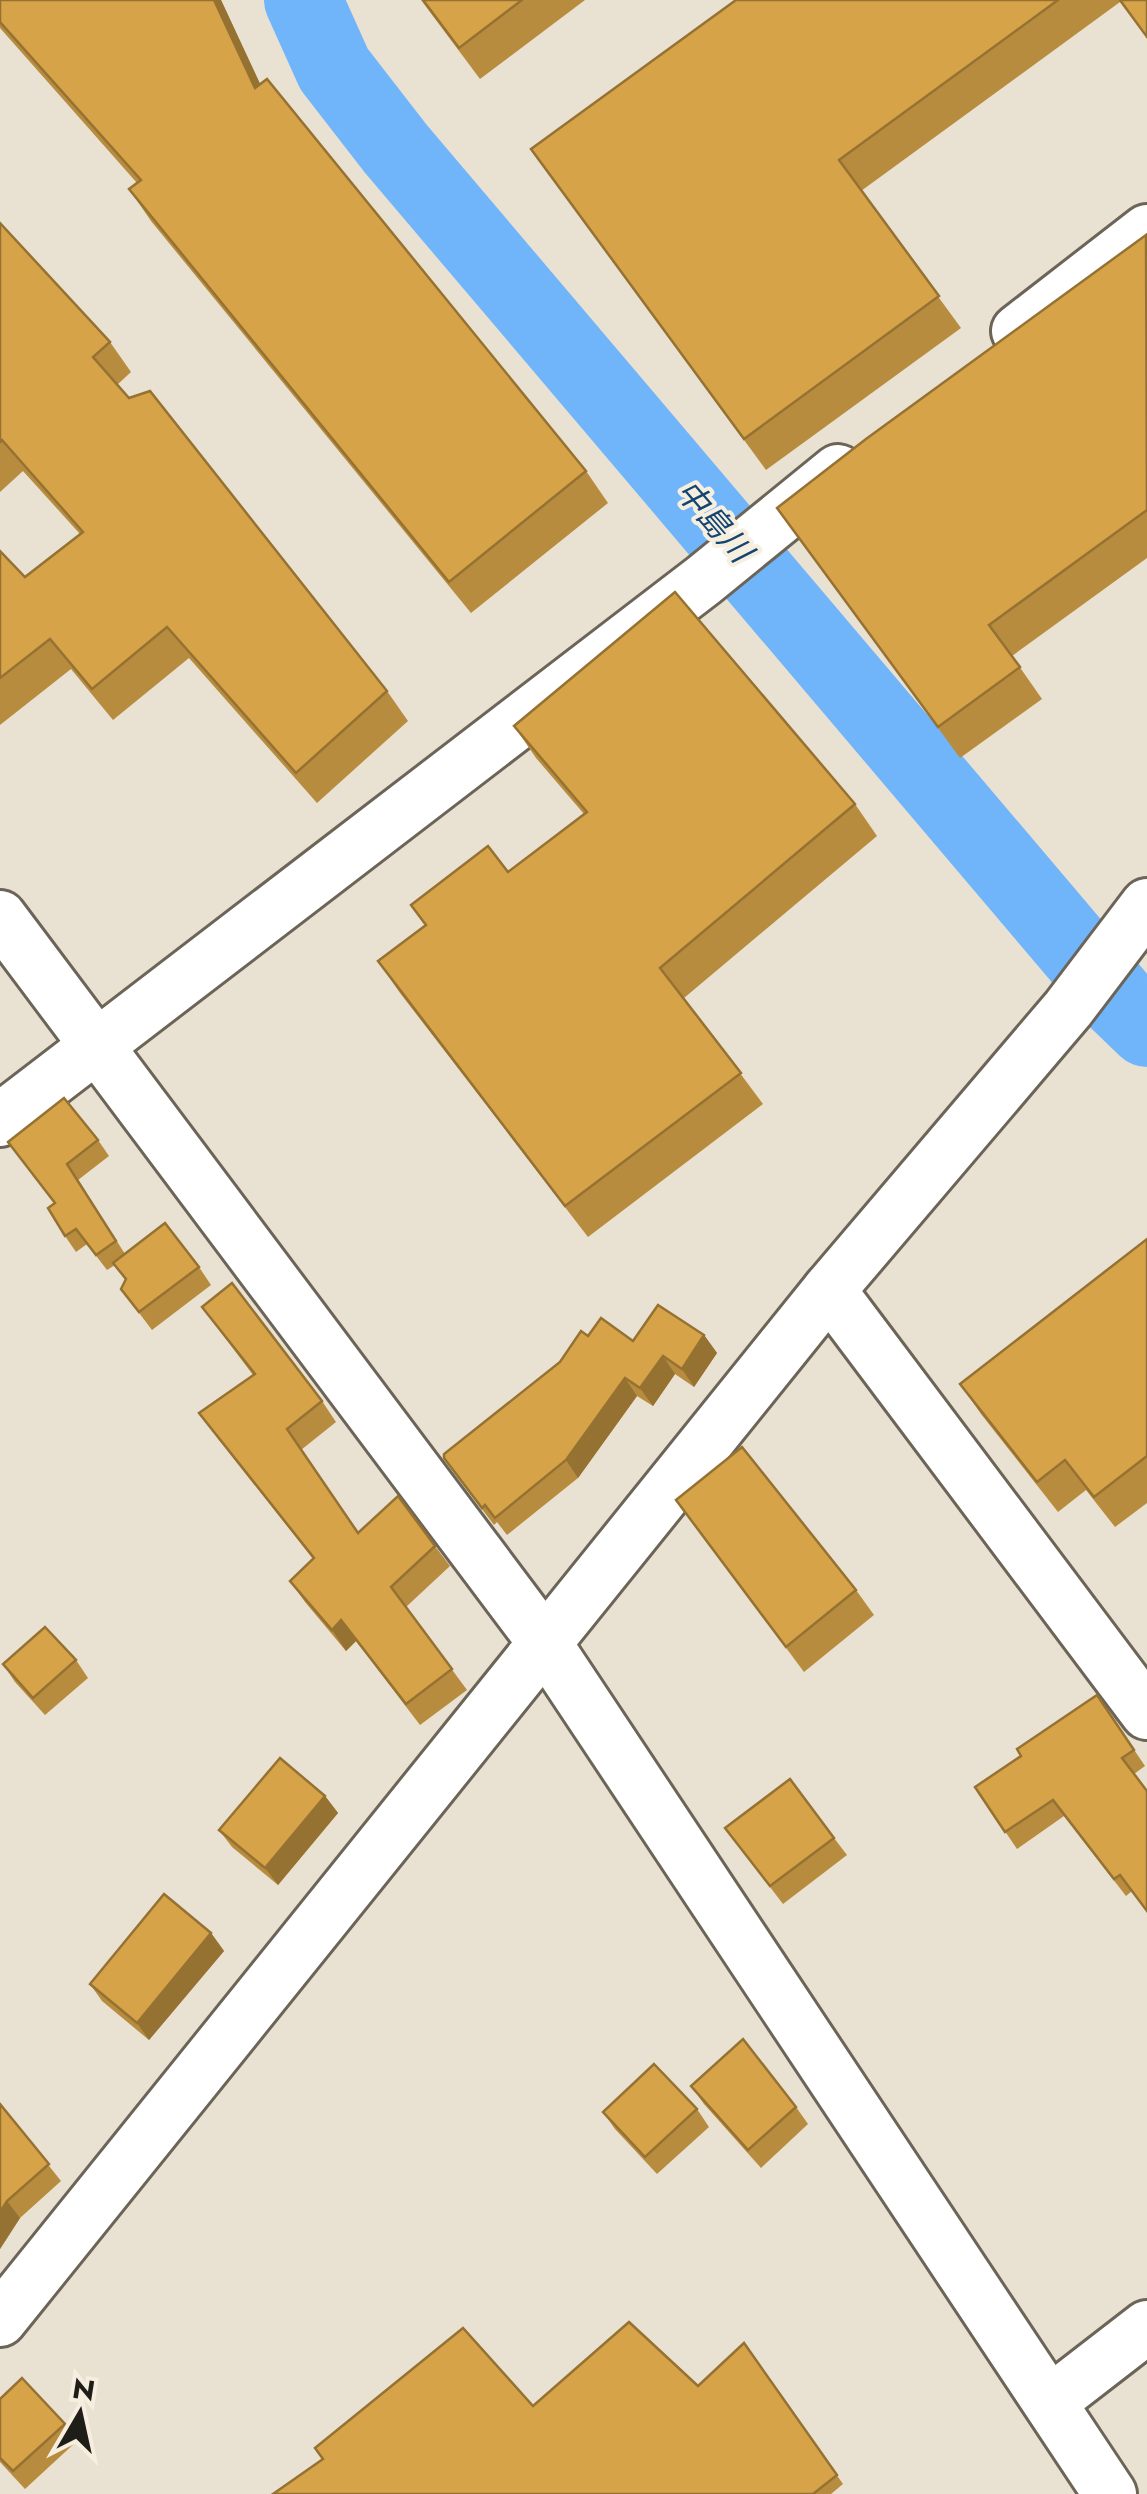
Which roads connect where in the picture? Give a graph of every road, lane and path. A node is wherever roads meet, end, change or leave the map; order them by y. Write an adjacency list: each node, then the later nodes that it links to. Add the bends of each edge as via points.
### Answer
1 (1147, 231): 2 (street)
2 (976, 364)
3 (866, 448): 6 (street, via 704,580)
4 (1138, 916): 8 (street)
5 (0, 917): 6 (street)
6 (97, 1044): 7 (street); 9 (street)
7 (0, 1120)
8 (829, 1290): 9 (street); 10 (street)
9 (544, 1642): 11 (street); 13 (street)
10 (1147, 1713)
11 (0, 2320)
12 (1147, 2327): 13 (street)
13 (1050, 2402): 14 (street)
14 (1110, 2494)

